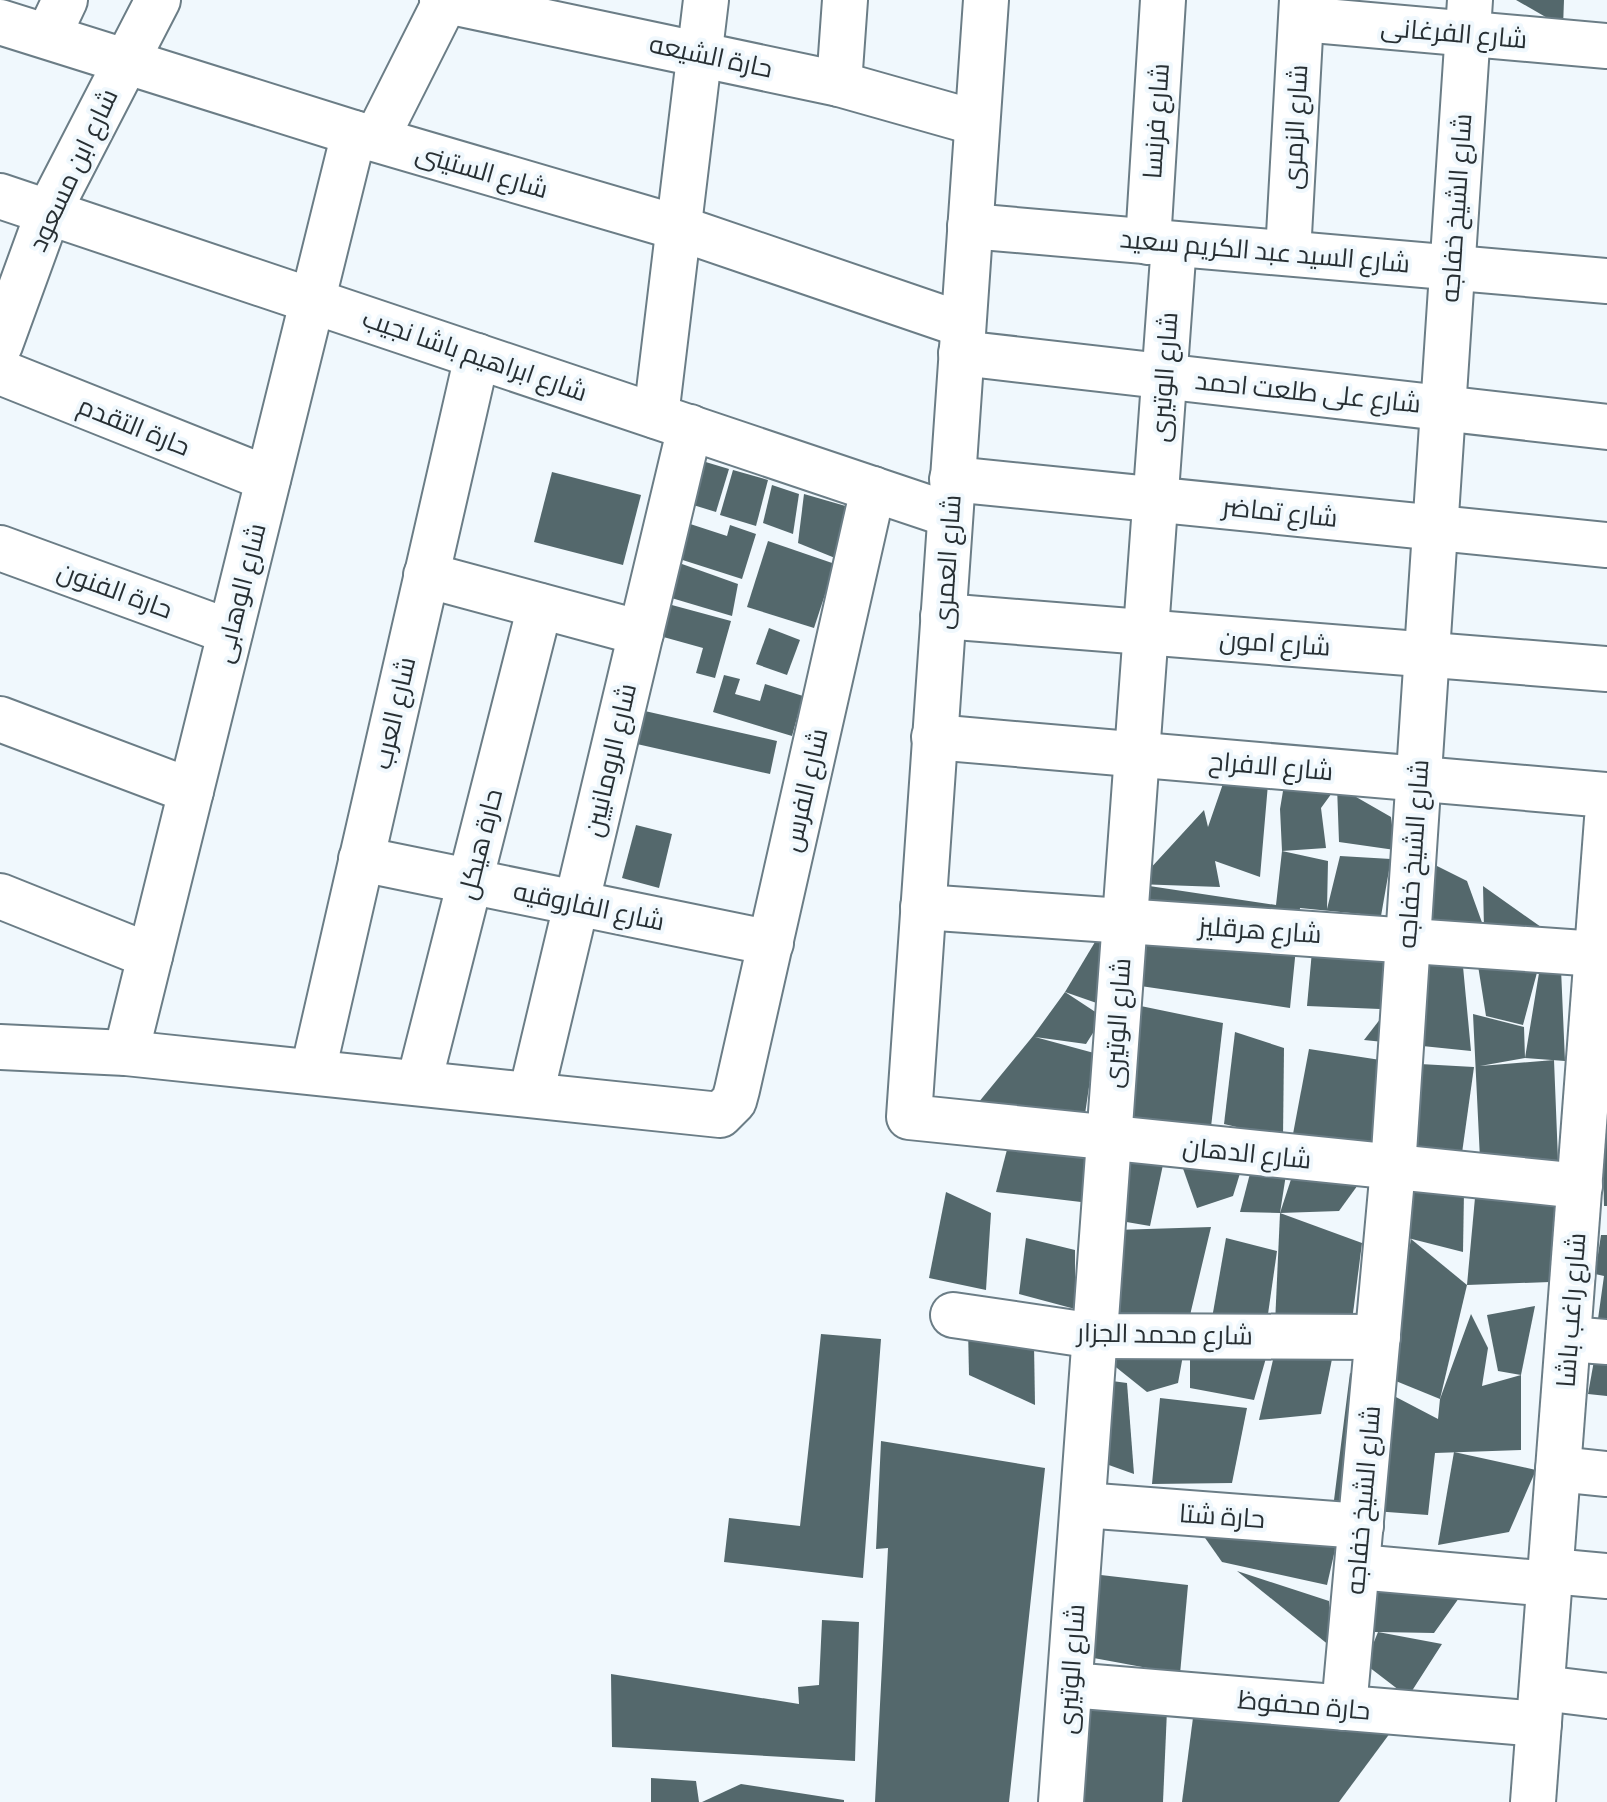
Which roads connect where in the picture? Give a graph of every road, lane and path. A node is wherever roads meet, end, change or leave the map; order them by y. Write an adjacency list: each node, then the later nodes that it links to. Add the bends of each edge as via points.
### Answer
1 (158, 0): 13 (street, شارع ابن مسعود)
2 (445, 0): 12 (street, حارة الشيعه); 16 (street, شارع الوهابى)
3 (706, 0): 12 (street, شارع الرومانيين)
4 (845, 0): 14 (street)
5 (986, 0): 15 (street, شارع العمرى)
6 (1163, 0): 21 (street, شارع فرنسا)
7 (1302, 9): 8 (street, شارع الفرغانى); 22 (street, شارع الزمرى)
8 (1469, 17): 11 (street, شارع الفرغانى); 23 (street, شارع الشيخ خفاجه)
9 (56, 18): 10 (street, شارع الستينى); 13 (street, شارع الستينى)
10 (0, 22)
11 (1607, 46)
12 (700, 54): 14 (street, حارة الشيعه); 20 (street, شارع الرومانيين)
13 (126, 61): 16 (street, شارع الستينى); 18 (street, شارع ابن مسعود)
14 (839, 84): 15 (street, حارة الشيعه)
15 (977, 123): 19 (street, شارع العمرى)
16 (365, 136): 20 (street, شارع الستينى); 25 (street, شارع الوهابى)
17 (0, 196): 18 (street, شارع ابراهيم باشا نجيب)
18 (48, 213): 25 (street, شارع ابراهيم باشا نجيب); 27 (street, شارع ابن مسعود)
19 (970, 226): 21 (street, شارع السيد عبد الكريم سعيد); 26 (street, شارع العمرى)
20 (679, 228): 26 (street, شارع الستينى); 32 (street, شارع الرومانيين)
21 (1161, 243): 22 (street, شارع السيد عبد الكريم سعيد); 30 (street, شارع الوتيرى)
22 (1288, 253): 23 (street, شارع السيد عبد الكريم سعيد)
23 (1453, 267): 24 (street, شارع السيد عبد الكريم سعيد); 31 (street, شارع الشيخ خفاجه)
24 (1607, 281)
25 (312, 300): 28 (street, شارع ابراهيم باشا نجيب); 34 (street, شارع الوهابى)
26 (962, 339): 30 (street, شارع على طلعت احمد); 36 (street, شارع العمرى)
27 (0, 345)
28 (477, 356): 32 (street, شارع ابراهيم باشا نجيب); 41 (street, شارع العرب)
29 (0, 372): 34 (street, حارة التقدم)
30 (1164, 376): 31 (street, شارع على طلعت احمد); 37 (street, شارع الوتيرى)
31 (1443, 408): 33 (street, شارع على طلعت احمد); 38 (street, شارع الشيخ خفاجه)
32 (673, 422): 35 (street, شارع ابراهيم باشا نجيب); 45 (street, شارع الرومانيين)
33 (1607, 427)
34 (268, 479): 44 (street, شارع الوهابى)
35 (873, 489): 36 (street, شارع ابراهيم باشا نجيب); 63 (street, شارع الفرس)
36 (951, 497): 37 (street, شارع تماضر); 43 (street, شارع العمرى)
37 (1155, 500): 38 (street, شارع تماضر); 46 (street, شارع الوتيرى)
38 (1435, 528): 39 (street, شارع تماضر); 47 (street, شارع الشيخ خفاجه)
39 (1607, 545)
40 (0, 548): 44 (street, حارة الفنون)
41 (426, 575): 42 (street); 56 (street, شارع العرب)
42 (540, 606): 45 (street); 57 (street, حارة هيكل)
43 (943, 616): 46 (street, شارع امون); 50 (street, شارع العمرى)
44 (230, 632): 53 (street, شارع الوهابى)
45 (641, 633): 59 (street, شارع الرومانيين)
46 (1146, 633): 47 (street, شارع امون); 51 (street, شارع الوتيرى)
47 (1426, 654): 48 (street, شارع امون); 52 (street, شارع الشيخ خفاجه)
48 (1607, 669)
49 (0, 719): 53 (street)
50 (934, 737): 51 (street, شارع الافراح); 60 (street, شارع العمرى)
51 (1137, 754): 52 (street, شارع الافراح); 61 (street, شارع الوتيرى)
52 (1418, 778): 54 (street, شارع الافراح); 62 (street, شارع الشيخ خفاجه)
53 (191, 791): 65 (street, شارع الوهابى)
54 (1607, 795)
55 (1607, 819): 64 (street, شارع راغب باشا)
56 (361, 859): 57 (street, شارع الفاروقيه); 69 (street, شارع العرب)
57 (470, 882): 59 (street, شارع الفاروقيه); 70 (street, حارة هيكل)
58 (0, 896): 65 (street)
59 (576, 903): 63 (street, شارع الفاروقيه); 71 (street, شارع الرومانيين)
60 (923, 907): 61 (street, شارع هرقليز); 72 (street, شارع العمرى, via 908,1115)
61 (1125, 921): 62 (street, شارع هرقليز); 73 (street, شارع الوتيرى)
62 (1408, 941): 64 (street, شارع هرقليز); 74 (street, شارع الشيخ خفاجه)
63 (771, 943): 71 (street, شارع الفرس, via 734,1101 720,1115)
64 (1598, 954): 66 (street, شارع راغب باشا)
65 (150, 956): 68 (street, شارع الوهابى)
66 (1599, 1040): 75 (street, شارع راغب باشا)
67 (0, 1047): 68 (street)
68 (126, 1053): 69 (street)
69 (313, 1071): 70 (street)
70 (419, 1082): 71 (street)
71 (531, 1094)
72 (914, 1119): 73 (street, شارع الدهان)
73 (1109, 1139): 74 (street, شارع الدهان); 77 (street, شارع الوتيرى)
74 (1393, 1168): 75 (street, شارع الدهان); 78 (street, شارع الشيخ خفاجه)
75 (1588, 1208): 79 (street, شارع راغب باشا)
76 (953, 1315): 77 (street, شارع محمد الجزار)
77 (1095, 1336): 78 (street, شارع محمد الجزار); 82 (street, شارع الوتيرى)
78 (1378, 1337): 83 (street, شارع الشيخ خفاجه)
79 (1588, 1341): 80 (street, شارع راغب باشا)
80 (1558, 1469): 81 (street); 85 (street, شارع راغب باشا)
81 (1607, 1474)
82 (1083, 1505): 83 (street, حارة شتا); 86 (street, شارع الوتيرى)
83 (1359, 1547): 85 (street, حارة شتا); 89 (street, شارع الشيخ خفاجه)
84 (1607, 1576): 85 (street, حارة شتا)
85 (1550, 1578): 88 (street, شارع راغب باشا)
86 (1070, 1685): 89 (street, حارة محفوظ); 90 (street, شارع الوتيرى)
87 (1607, 1696): 88 (street, حارة محفوظ)
88 (1540, 1706): 89 (street, حارة محفوظ); 91 (street, شارع راغب باشا)
89 (1344, 1708)
90 (1061, 1802)
91 (1533, 1802)

